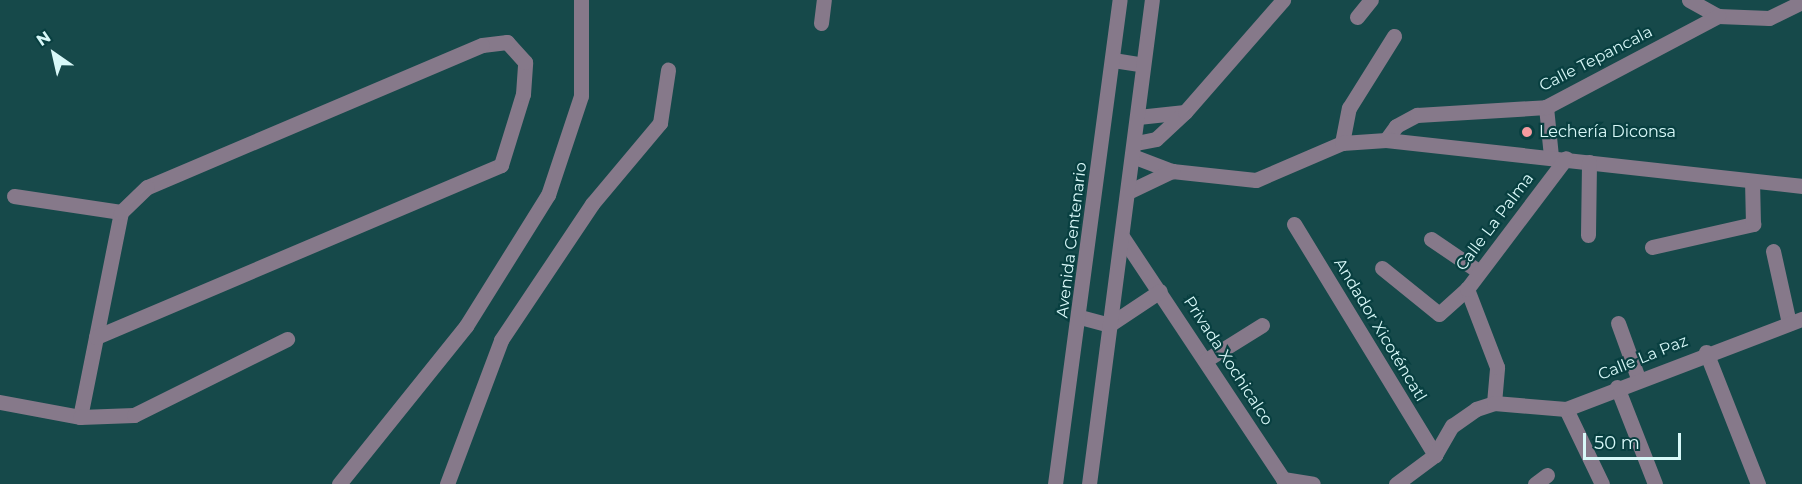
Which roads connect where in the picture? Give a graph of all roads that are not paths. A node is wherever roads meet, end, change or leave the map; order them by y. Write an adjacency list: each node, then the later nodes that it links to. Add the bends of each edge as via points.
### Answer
1 (581, 0): 56 (street, via 580,96 548,195 466,326)
2 (824, 0): 11 (street)
3 (1120, 0): 13 (street, Avenida Centenario)
4 (1152, 0): 14 (street)
5 (1283, 0): 17 (street)
6 (1371, 0): 10 (street)
7 (1689, 0): 9 (street)
8 (1802, 2): 9 (street, via 1768,18)
9 (1718, 16): 16 (street, Calle Tepancala)
10 (1357, 17)
11 (821, 23)
12 (1394, 36): 20 (street, via 1349,108)
13 (1113, 60): 14 (street); 40 (street, Avenida Centenario)
14 (1143, 65): 18 (street)
15 (668, 70): 57 (street, via 660,123 585,213 501,340)
16 (1546, 107): 19 (street, Calle Tepancala, via 1417,115 1396,126); 22 (street)
17 (1185, 112): 18 (street); 21 (street, via 1156,139)
18 (1138, 117): 21 (street)
19 (1386, 140): 20 (street); 22 (street)
20 (1342, 143): 24 (street, via 1256,180)
21 (1135, 150): 24 (street); 27 (street)
22 (1559, 157): 23 (street); 37 (street, Calle La Palma)
23 (1589, 162): 25 (street); 31 (street)
24 (1172, 171): 27 (street)
25 (1752, 181): 26 (street); 34 (street, via 1753,224)
26 (1802, 186)
27 (1130, 191): 32 (street)
28 (14, 196): 29 (street)
29 (121, 212): 45 (street); 45 (street, via 147,187 482,45 507,42 525,62 523,94 501,165)
30 (1294, 224): 55 (street, Andador Xicoténcatl)
31 (1588, 235)
32 (1123, 238): 39 (street, Privada Xochicalco); 43 (street)
33 (1431, 239): 37 (street)
34 (1652, 247)
35 (1773, 251): 41 (street)
36 (1382, 268): 38 (street, via 1439,314)
37 (1478, 270): 38 (street, Calle La Palma)
38 (1467, 289): 52 (street, Calle La Palma, via 1497,367)
39 (1160, 291): 43 (street); 48 (street, Privada Xochicalco)
40 (1080, 317): 43 (street); 58 (street, Avenida Centenario)
41 (1796, 321): 47 (street, Calle La Paz)
42 (1618, 323): 49 (street)
43 (1109, 325): 59 (street)
44 (1262, 325): 48 (street)
45 (96, 338): 54 (street)
46 (287, 339): 54 (street, via 134,415)
47 (1706, 352): 49 (street, Calle La Paz); 64 (street)
48 (1206, 360): 60 (street, Privada Xochicalco, via 1283,479)
49 (1638, 378): 50 (street, Calle La Paz)
50 (1617, 387): 53 (street, Calle La Paz); 63 (street)
51 (0, 402): 54 (street)
52 (1494, 403): 53 (street, Calle La Paz); 55 (street, via 1463,415)
53 (1566, 409): 62 (street)
54 (80, 417)
55 (1435, 455): 61 (street)
56 (339, 484)
57 (447, 484)
58 (1055, 484)
59 (1089, 484)
60 (1313, 484)
61 (1396, 484)
62 (1602, 484)
63 (1655, 484)
64 (1758, 484)

